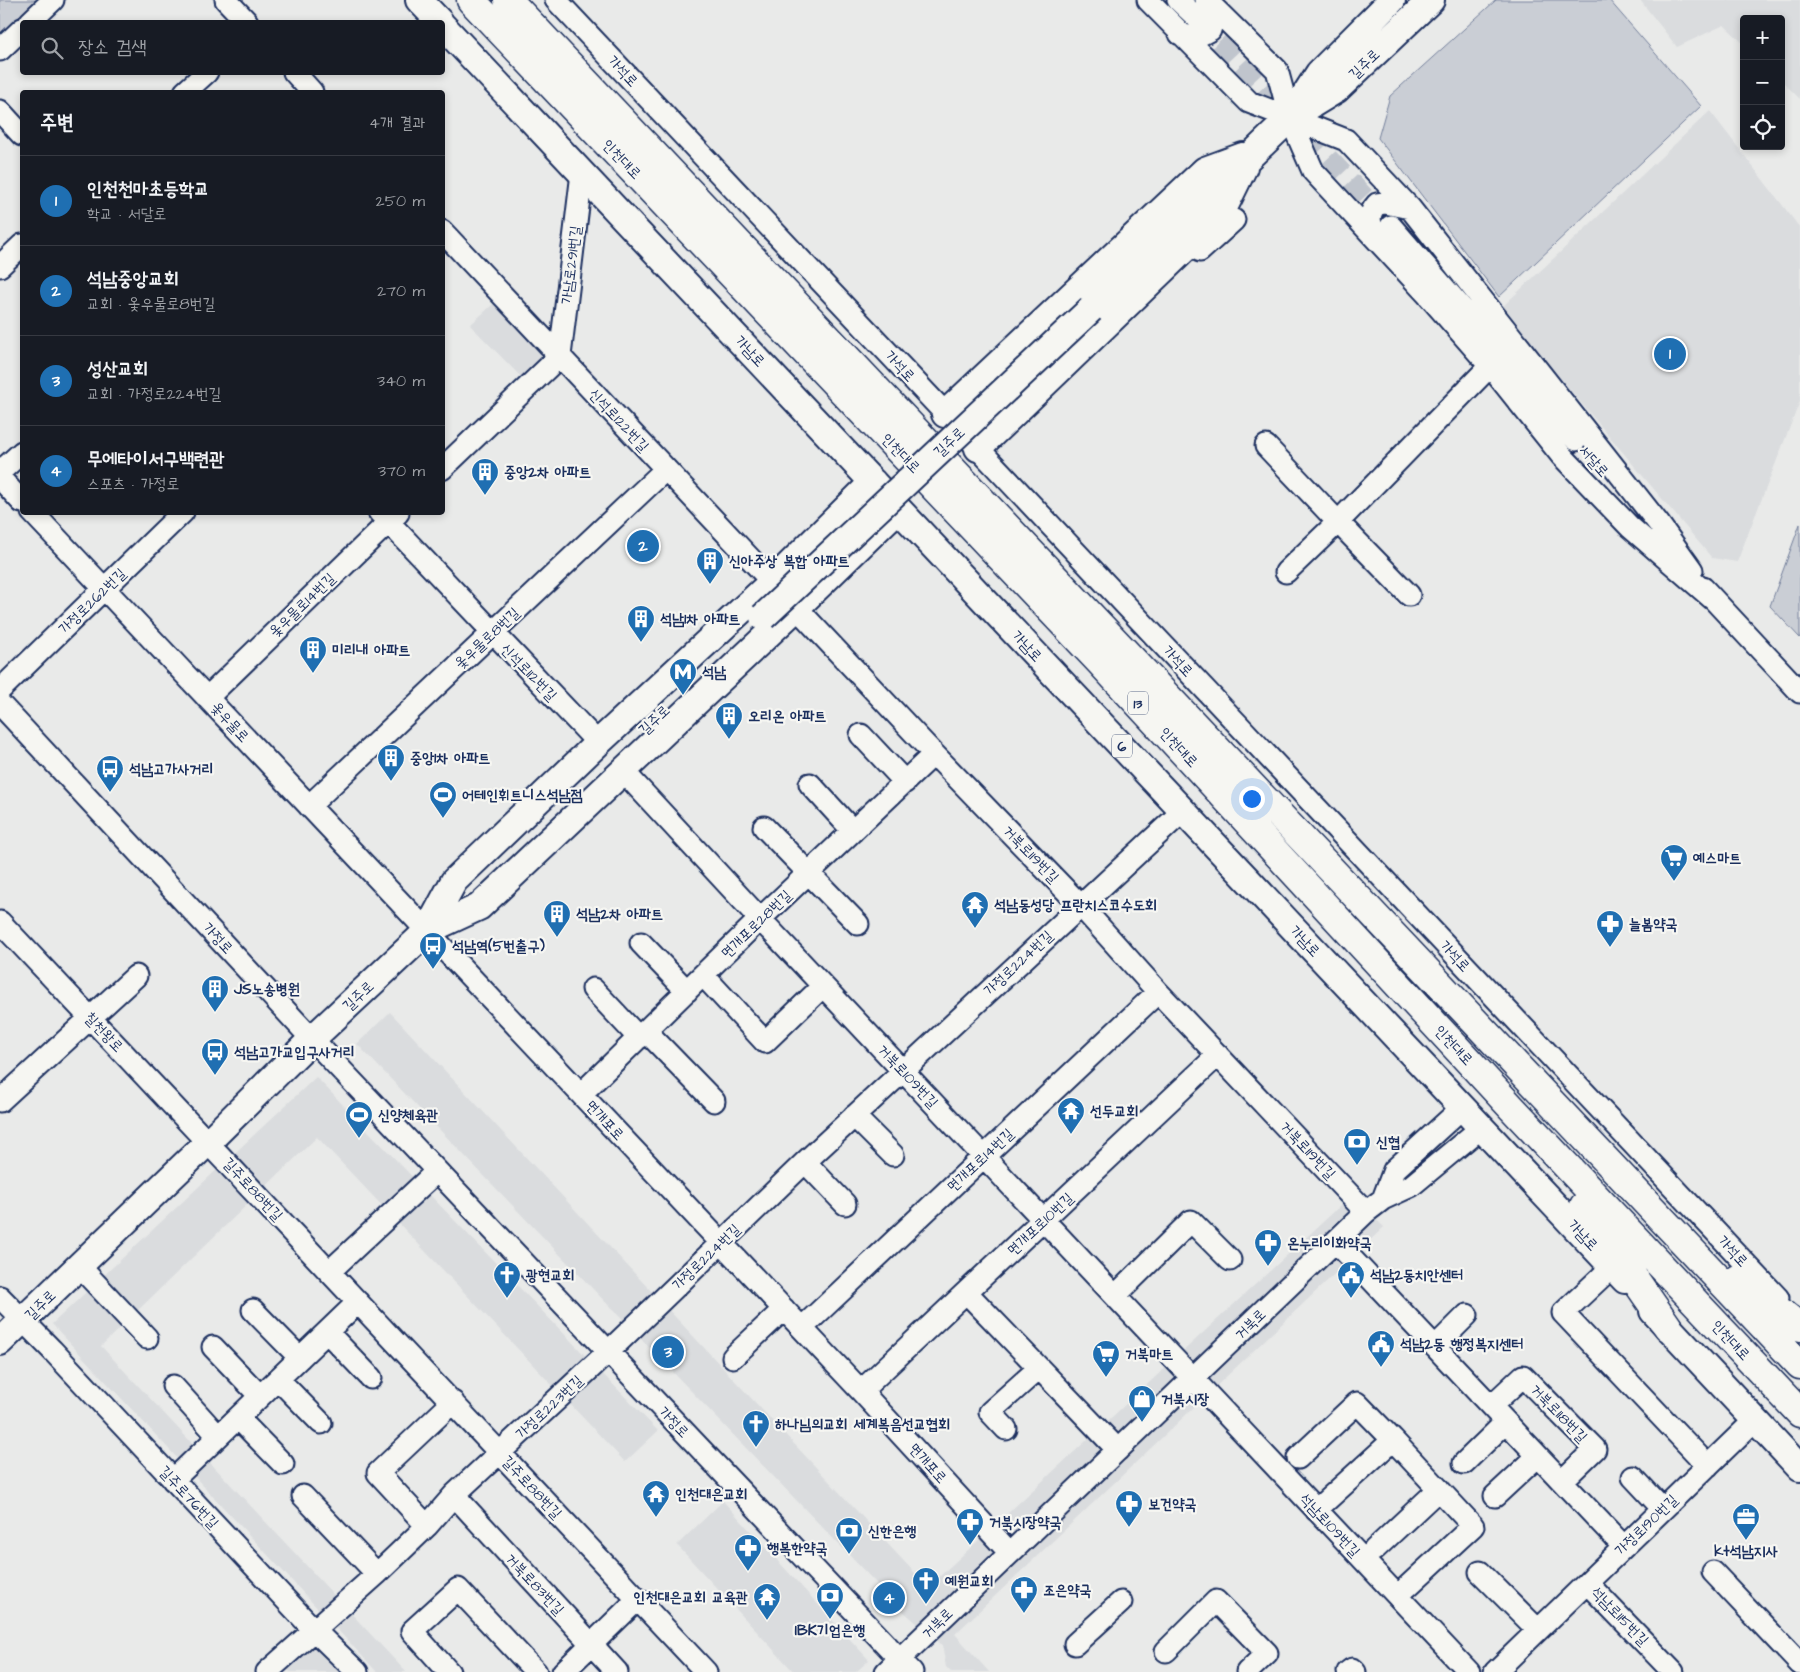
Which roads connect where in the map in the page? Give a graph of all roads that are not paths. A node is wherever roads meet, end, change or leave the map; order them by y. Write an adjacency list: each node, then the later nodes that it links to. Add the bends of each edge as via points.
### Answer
1 (53, 0): 12 (street)
2 (226, 0): 13 (street)
3 (419, 0): 14 (main road, 가남로 / 6)
4 (470, 0): 94 (highway, 인천대로 / 13, via 1100,662)
5 (508, 0): 105 (highway, 인천대로 / 13)
6 (556, 0): 36 (street, 가석로)
7 (1148, 0): 17 (street)
8 (1178, 0): 11 (street)
9 (1392, 0): 24 (main road, 길주로, via 1319,73)
10 (1431, 0): 24 (main road, 길주로, via 1336,90)
11 (1205, 8): 17 (street, via 1214,16 1210,30 1195,38); 24 (street, via 1277,70)
12 (32, 20)
13 (245, 20)
14 (437, 20)
15 (445, 28): 27 (main road, 가남로 / 6)
16 (20, 31): 18 (street)
17 (1180, 34): 24 (street, via 1249,102)
18 (0, 50)
19 (204, 75): 21 (street)
20 (297, 75): 22 (street)
21 (187, 90)
22 (310, 90)
23 (0, 111): 25 (street)
24 (1290, 118): 26 (main road, 길주로); 28 (street, via 1346,140); 30 (street, via 1313,171)
25 (20, 133)
26 (1251, 153): 36 (main road, 길주로, via 1205,170); 38 (main road, 길주로, via 1221,214); 77 (main road, 길주로, bridge, via 1091,309)
27 (582, 174): 34 (street, 가남로291번길); 44 (main road, 가남로 / 6)
28 (1410, 208): 30 (street, via 1377,204 1369,218); 55 (street, via 1660,524)
29 (1234, 220): 38 (street)
30 (1383, 232): 35 (street, via 1427,294); 55 (street, 서달로)
31 (447, 245): 34 (street, 신석로122번길)
32 (20, 247): 33 (street)
33 (0, 266)
34 (560, 356): 40 (street); 41 (street, 신석로122번길)
35 (1490, 366): 50 (street); 55 (street, via 1592,489)
36 (946, 414): 38 (street, 가석로)
37 (1266, 446): 50 (street)
38 (982, 453): 121 (street, 가석로)
39 (20, 454): 42 (street)
40 (445, 466)
41 (666, 469): 52 (street, 신석로122번길); 57 (street, 옻우물로8번길)
42 (0, 472)
43 (0, 478): 45 (street)
44 (873, 482): 46 (main road, 가남로 / 6); 52 (main road)
45 (20, 500)
46 (898, 509): 56 (main road); 69 (main road, 가남로 / 6)
47 (35, 515): 53 (street, 옻우물로)
48 (180, 515): 53 (street, 가정로262번길)
49 (388, 516): 57 (street, 신석로112번길); 60 (street, 옻우물로14번길)
50 (1338, 522): 51 (street); 54 (street)
51 (1286, 572)
52 (772, 582): 56 (street, 신석로122번길); 63 (main road)
53 (105, 588): 58 (street, 가정로262번길); 60 (street, 옻우물로)
54 (1409, 595)
55 (1713, 599): 59 (street, 서달로)
56 (796, 608): 64 (street, 거북로119번길); 65 (main road)
57 (492, 633): 63 (street, 신석로112번길); 68 (street, 옻우물로8번길)
58 (0, 690)
59 (1800, 692)
60 (207, 698): 68 (street, 옻우물로)
61 (0, 704): 87 (street, 가정로)
62 (861, 735): 66 (street)
63 (598, 743): 77 (main road, via 454,881)
64 (934, 754): 66 (street, 면개포로28번길); 73 (street, 거북로119번길)
65 (624, 772): 74 (street, 거북로109번길); 77 (main road, via 479,907)
66 (905, 782): 71 (street, 면개포로28번길)
67 (810, 784): 71 (street)
68 (309, 806): 77 (street, 옻우물로)
69 (1183, 811): 73 (street, 가정로224번길); 93 (main road, 가남로 / 6)
70 (764, 827): 72 (street)
71 (853, 831): 72 (street, 면개포로28번길)
72 (808, 874): 74 (street, 면개포로28번길); 76 (street)
73 (1080, 905): 84 (street, 거북로119번길); 89 (street, 가정로224번길)
74 (760, 919): 79 (street, 면개포로28번길); 81 (street, 거북로109번길)
75 (0, 922): 85 (street, 칠천왕로)
76 (858, 924)
77 (427, 931): 87 (main road, 길주로); 90 (street, 면개포로)
78 (641, 943): 83 (street)
79 (703, 975): 81 (street, via 765,1042); 83 (street, 면개포로28번길)
80 (136, 976): 85 (street)
81 (823, 986): 89 (street, 거북로109번길)
82 (593, 990): 86 (street)
83 (687, 991): 86 (street, 면개포로28번길)
84 (1158, 992): 88 (street, 거북로119번길); 99 (street, 면개포로14번길)
85 (91, 1018): 91 (street); 97 (street, 칠천왕로)
86 (643, 1034): 90 (street, 면개포로28번길); 92 (street)
87 (312, 1039): 97 (main road, 길주로); 101 (street, 가정로)
88 (1218, 1055): 104 (street, 거북로119번길); 106 (street, 면개포로10번길)
89 (903, 1070): 95 (street, 가정로224번길); 99 (street, 거북로109번길)
90 (581, 1094): 107 (street, 면개포로)
91 (0, 1101)
92 (714, 1101)
93 (1462, 1107): 96 (main road, 가남로 / 6); 102 (street, via 1394,1170)
94 (1512, 1108): 122 (highway, via 1593,1217); 143 (highway, 인천대로 / 13)
95 (854, 1116): 98 (street); 100 (street, 가정로224번길)
96 (1482, 1127): 102 (street, via 1411,1186); 111 (main road, 가남로 / 6)
97 (208, 1142): 110 (main road, 길주로); 112 (street, 길주로88번길)
98 (893, 1155)
99 (983, 1156): 106 (street, 거북로109번길); 124 (street, 면개포로14번길)
100 (805, 1162): 103 (street); 107 (street, 가정로224번길)
101 (437, 1171): 112 (street); 130 (street, 가정로)
102 (1382, 1199): 104 (street, 거북로)
103 (845, 1204)
104 (1366, 1212): 108 (street, 거북로)
105 (1658, 1213): 123 (highway); 133 (highway, 인천대로 / 13)
106 (1044, 1220): 113 (street, 면개포로10번길); 114 (street, 거북로109번길)
107 (721, 1242): 117 (street, 면개포로); 130 (street, 가정로224번길)
108 (1336, 1242): 129 (street); 136 (street, 거북로)
109 (1230, 1260): 114 (street, via 1191,1221)
110 (80, 1266): 120 (main road, 길주로); 126 (street)
111 (1612, 1267): 122 (main road, 가남로 / 6); 157 (street, via 1562,1313)
112 (330, 1271): 116 (street, 길주로88번길)
113 (967, 1293): 134 (street); 139 (street, 면개포로10번길)
114 (1114, 1296): 136 (street, 거북로109번길)
115 (0, 1297): 120 (street, 길주로76번길)
116 (358, 1302): 125 (street); 141 (street, 길주로88번길)
117 (784, 1309): 124 (street, 면개포로); 131 (street)
118 (253, 1310): 132 (street)
119 (1467, 1316): 129 (street)
120 (23, 1321): 127 (main road, 길주로); 160 (street, 길주로76번길)
121 (1800, 1322)
122 (1668, 1327): 145 (main road, 가남로 / 6)
123 (1800, 1327)
124 (802, 1328): 139 (street, 면개포로)
125 (327, 1332): 132 (street); 135 (street)
126 (147, 1338)
127 (0, 1342)
128 (213, 1347): 140 (street)
129 (1435, 1347): 142 (street)
130 (608, 1352): 152 (street, 가정로223번길); 185 (street, 가정로)
131 (732, 1357)
132 (300, 1358): 137 (street)
133 (1800, 1365)
134 (1039, 1368): 148 (street, via 990,1412); 151 (street)
135 (371, 1378)
136 (1192, 1378): 151 (street, 거북로); 167 (street, 석남로109번길)
137 (278, 1379): 140 (street); 147 (street)
138 (173, 1386): 149 (street)
139 (862, 1391): 171 (street, 면개포로)
140 (260, 1396): 144 (street)
141 (452, 1402): 152 (street, 길주로88번길); 168 (street, via 378,1473)
142 (1491, 1406): 146 (street); 161 (street, 거북로118번길, via 1523,1376 1595,1449)
143 (1800, 1413)
144 (238, 1418): 149 (street); 156 (street)
145 (1755, 1420): 157 (street, 가정로190번길); 158 (main road, 가남로 / 6)
146 (1506, 1422): 153 (street); 155 (street)
147 (321, 1423)
148 (1006, 1429)
149 (218, 1436): 160 (street)
150 (1393, 1440): 154 (street, via 1357,1403); 162 (street); 167 (street)
151 (1118, 1450): 171 (street, 거북로)
152 (500, 1453): 163 (street, 가정로223번길); 177 (street, 길주로88번길)
153 (1538, 1456): 161 (street); 165 (street)
154 (1298, 1458)
155 (1464, 1463)
156 (282, 1464)
157 (1708, 1466): 166 (street, 가정로190번길)
158 (1800, 1468)
159 (1633, 1477): 166 (street)
160 (173, 1480): 180 (street, 길주로76번길)
161 (1562, 1481): 169 (street)
162 (1438, 1489): 170 (street); 176 (street, via 1474,1526)
163 (454, 1495): 168 (street, 가정로223번길); 182 (street, 거북로83번길)
164 (303, 1496): 174 (street)
165 (1494, 1496)
166 (1663, 1509): 169 (street, 가정로190번길)
167 (1316, 1510): 196 (street, 석남로109번길)
168 (427, 1526): 174 (street, 가정로223번길)
169 (1624, 1547): 175 (street, 가정로190번길)
170 (1374, 1550)
171 (1010, 1553): 185 (street, 거북로)
172 (1480, 1572): 179 (street)
173 (1712, 1572): 184 (street)
174 (376, 1574): 180 (street, 가정로223번길)
175 (1587, 1583): 179 (street, 가정로190번길); 198 (street, 석남로115번길)
176 (1407, 1587)
177 (638, 1600): 182 (street); 192 (street, 길주로88번길)
178 (1121, 1602): 181 (street)
179 (1538, 1630): 197 (street, 가정로190번길)
180 (315, 1631): 186 (street, 가정로223번길); 187 (street, 길주로76번길)
181 (1075, 1644)
182 (592, 1645): 190 (street); 191 (street, 거북로83번길)
183 (1166, 1651): 193 (street, via 1216,1601 1267,1652)
184 (1800, 1664): 199 (street)
185 (899, 1668)
186 (267, 1672)
187 (357, 1672)
188 (449, 1672): 189 (street, via 412,1632 458,1589)
189 (536, 1672)
190 (563, 1672)
191 (617, 1672)
192 (706, 1672)
193 (1247, 1672)
194 (1348, 1672): 195 (street, via 1352,1669)
195 (1355, 1672)
196 (1469, 1672)
197 (1495, 1672)
198 (1673, 1672)
199 (1791, 1672)

